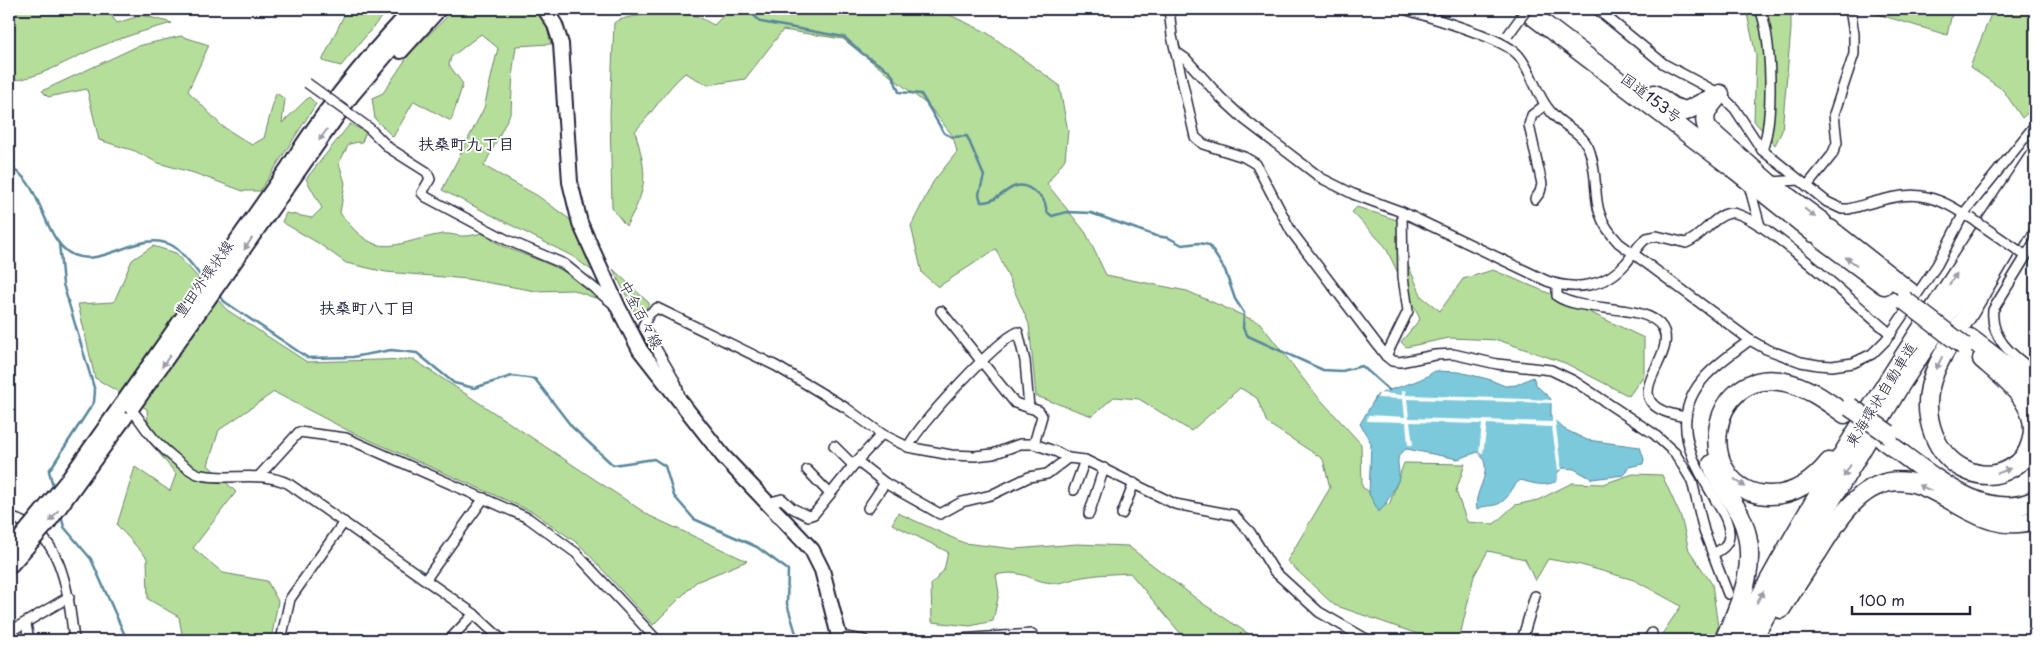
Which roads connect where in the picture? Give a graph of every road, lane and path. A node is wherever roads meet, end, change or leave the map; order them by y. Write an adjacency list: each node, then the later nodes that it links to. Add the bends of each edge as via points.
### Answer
1 (399, 9): 21 (street, via 343,77)
2 (412, 9): 17 (street, 豊田外環状線)
3 (425, 9): 17 (street, 豊田外環状線, via 374,69)
4 (439, 9): 17 (street, via 381,74)
5 (545, 9): 39 (street, 中金百々線, via 561,44 574,203)
6 (1169, 9): 14 (street)
7 (1405, 9): 13 (street)
8 (1525, 9): 13 (street, bridge); 26 (highway, 国道153号)
9 (1536, 9): 15 (highway, 国道153号)
10 (1596, 9): 18 (street, via 1664,64)
11 (1760, 9): 22 (street, via 1768,39 1768,132)
12 (1850, 9): 27 (street, via 1854,54 1834,114 1837,143 1832,155)
13 (1501, 43): 19 (street, via 1518,54 1526,65)
14 (1176, 52): 31 (street, via 1245,120 1321,178); 44 (street, via 1195,137 1203,144 1256,164 1291,231)
15 (1597, 56): 18 (highway, via 1679,110 1692,110); 26 (highway, 国道153号)
16 (307, 83): 39 (street, bridge, via 369,128 389,148 427,172 430,179 422,193 426,198 507,240 564,264)
17 (347, 94): 21 (street, 豊田外環状線); 29 (street, 豊田外環状線, one-way to 29)
18 (1720, 94): 22 (street, via 1735,109); 26 (highway, via 1705,115 1708,129)
19 (1545, 105): 28 (street, via 1532,115 1529,124 1542,184); 36 (street, via 1587,144 1601,221 1619,243)
20 (2035, 125): 32 (street)
21 (307, 138): 29 (street, 豊田外環状線)
22 (1762, 150): 24 (street)
23 (2035, 156): 38 (highway, 東海環状自動車道, one-way to 23)
24 (1799, 180): 26 (street); 27 (street)
25 (2035, 180): 104 (highway, 東海環状自動車道, one-way to 104, via 1899,387)
26 (1761, 183): 33 (street, via 1750,189); 43 (highway)
27 (1807, 186): 32 (street, via 1842,209 1901,195 1925,195 1946,202)
28 (1535, 199)
29 (271, 200): 53 (street, 豊田外環状線)
30 (2035, 200): 45 (highway, one-way to 45, via 1943,356 1930,387 1929,419 1940,446 1962,468 1988,475 2006,472 2021,461 2031,445 2033,428 2029,410 2019,393)
31 (1402, 212): 37 (street); 44 (street, via 1403,277 1408,311)
32 (1967, 216): 35 (street, bridge); 41 (street)
33 (1760, 226): 36 (street, via 1731,213 1691,241 1681,243 1652,237 1643,241); 41 (street, via 1836,284)
34 (2035, 241): 35 (street)
35 (2023, 253): 47 (street, via 1993,310 1992,321 2001,344)
36 (1634, 254): 37 (street, via 1618,272 1601,281 1581,287); 42 (street)
37 (1557, 285): 54 (street, via 1557,296 1567,302 1639,314 1660,324 1666,345 1650,380 1650,398 1666,414)
38 (1940, 298): 52 (highway, one-way to 38, via 1794,384 1774,380 1754,384 1738,393 1720,415 1716,443 1721,462 1736,482 1753,492 1786,493 1810,481 1831,460); 103 (highway, 東海環状自動車道, one-way to 38, via 1830,474)
39 (618, 307): 50 (street, 中金百々線, via 640,350)
40 (941, 311): 46 (street)
41 (1891, 334): 42 (street, via 1872,354 1853,363 1832,366 1784,356)
42 (1750, 340): 54 (street, via 1707,374 1693,396)
43 (1967, 342): 45 (highway); 48 (highway)
44 (1386, 356): 81 (street, via 1400,362 1453,354 1497,364 1551,370 1574,381 1654,434 1675,454 1694,488)
45 (1982, 359): 49 (highway)
46 (982, 361): 51 (street, via 1017,404); 51 (street, via 1018,332 1025,361); 59 (street, via 934,411)
47 (2035, 372)
48 (2035, 388)
49 (2035, 400)
50 (683, 405): 55 (street, via 676,383 643,326 649,314 657,308 776,366); 73 (street, 中金百々線, via 723,456)
51 (1029, 408): 57 (street, via 1039,411 1042,416)
52 (1848, 410): 56 (highway, bridge); 102 (highway, via 1810,381 1790,373 1772,371 1753,374 1735,383 1712,411 1707,449 1713,469 1744,525 1750,551 1744,592)
53 (125, 412): 65 (street, via 138,415 150,436 199,475); 80 (street, 豊田外環状線, bridge); 82 (street, 豊田外環状線, one-way to 82, bridge, via 48,523)
54 (1686, 417): 81 (street, via 1689,447 1694,460 1729,526 1729,540)
55 (882, 434): 59 (street); 62 (street)
56 (1886, 437): 68 (highway, via 1977,492 2005,498 2022,495); 72 (highway, via 1973,500 2005,508)
57 (1034, 444): 59 (street, via 1020,444 993,454 975,456); 60 (street)
58 (834, 446): 62 (street)
59 (908, 447)
60 (1068, 458): 61 (street); 66 (street, via 1047,474 1028,477 991,494 962,502 940,514)
61 (1086, 460): 63 (street); 69 (street)
62 (855, 463): 66 (street); 70 (street)
63 (1104, 468): 67 (street); 75 (street)
64 (807, 470): 70 (street)
65 (259, 476): 71 (street, via 299,432 334,435); 79 (street, via 276,478 288,484)
66 (885, 483): 74 (street)
67 (1134, 484): 76 (street); 100 (street, via 1174,504 1234,515 1250,532 1274,571 1319,612)
68 (2035, 488)
69 (1074, 490)
70 (830, 494): 73 (street, via 814,514 808,516 782,499)
71 (484, 498): 83 (street); 96 (street, via 528,518 576,553)
72 (2035, 500)
73 (767, 503): 90 (street, 中金百々線, via 812,550 822,570)
74 (868, 508)
75 (1089, 514)
76 (1122, 514)
77 (9, 517): 86 (street, via 22,520 46,541 64,575)
78 (2035, 520): 105 (highway, one-way to 105, via 1998,522 1915,484 1896,481 1878,485 1860,496 1844,512)
79 (344, 522): 83 (street); 93 (street, via 290,599)
80 (9, 552)
81 (1713, 554): 84 (street)
82 (9, 567)
83 (426, 579): 87 (street)
84 (1728, 594)
85 (1535, 596): 101 (street)
86 (68, 597): 88 (street); 92 (street)
87 (474, 614): 94 (street); 95 (street)
88 (26, 624): 89 (street); 91 (street)
89 (9, 632)
90 (840, 638): 97 (street)
91 (29, 640)
92 (74, 640)
93 (281, 640)
94 (449, 640)
95 (502, 640)
96 (657, 640)
97 (864, 640)
98 (945, 640): 99 (street, via 1032,634)
99 (1032, 640)
100 (1368, 640)
101 (1522, 640)
102 (1724, 640)
103 (1737, 640)
104 (1752, 640)
105 (1761, 640)

